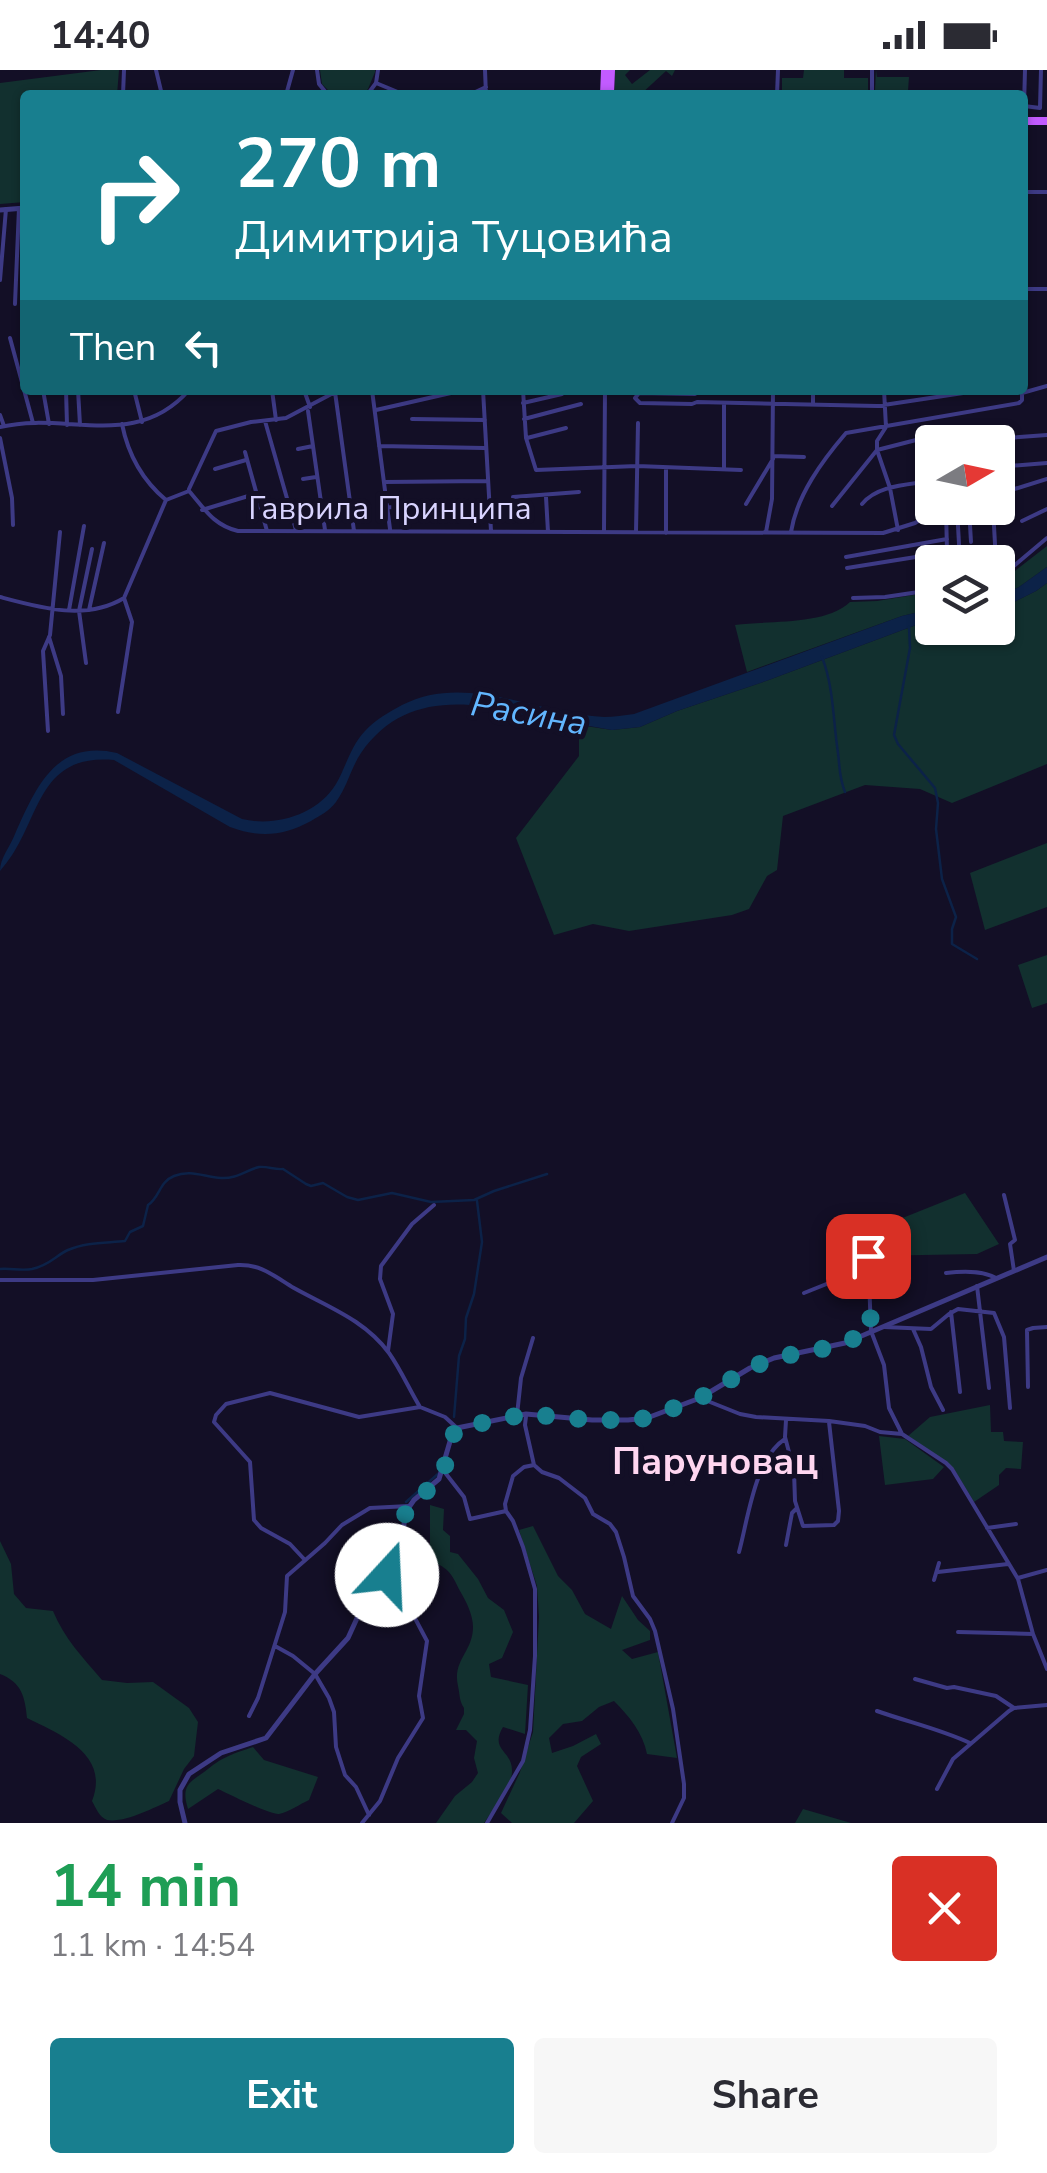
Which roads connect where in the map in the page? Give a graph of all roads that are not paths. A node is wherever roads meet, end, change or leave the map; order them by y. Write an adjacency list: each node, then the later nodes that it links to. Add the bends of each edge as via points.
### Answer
1 (378, 70): 4 (street)
2 (484, 70): 6 (street)
3 (1043, 70): 5 (street)
4 (376, 83): 7 (street); 8 (street)
5 (1044, 85): 10 (street, via 1040,108)
6 (486, 87): 9 (street)
7 (371, 90)
8 (393, 90)
9 (479, 90)
10 (1028, 106)
11 (3, 210): 13 (street)
12 (20, 232): 14 (street)
13 (0, 280)
14 (14, 304)
15 (10, 338): 16 (street)
16 (20, 375)
17 (25, 395): 56 (street)
18 (44, 395): 58 (street)
19 (66, 395): 60 (street)
20 (78, 395): 61 (street)
21 (135, 395): 55 (street)
22 (184, 395): 55 (street, via 167,412)
23 (273, 395): 52 (street)
24 (305, 395): 47 (street)
25 (330, 395): 47 (street)
26 (337, 395): 115 (street)
27 (373, 395): 48 (street)
28 (442, 395): 48 (street)
29 (483, 395): 53 (street)
30 (523, 395): 41 (street)
31 (558, 395): 41 (street)
32 (605, 395): 81 (street)
33 (637, 395): 40 (street, via 640,403)
34 (696, 395): 40 (street)
35 (773, 395): 44 (street)
36 (813, 395): 45 (street)
37 (884, 395): 46 (street)
38 (949, 395): 46 (street)
39 (1022, 395): 63 (street, via 1019,404)
40 (697, 402): 43 (street)
41 (523, 403): 51 (street)
42 (581, 404): 51 (street)
43 (724, 404): 44 (street); 84 (street)
44 (772, 404): 45 (street); 75 (street)
45 (812, 405): 46 (street)
46 (884, 405): 63 (street)
47 (308, 408): 52 (street); 69 (street)
48 (376, 410): 70 (street)
49 (0, 415): 62 (street)
50 (412, 418): 53 (street)
51 (524, 418): 67 (street)
52 (276, 420): 54 (street)
53 (485, 420): 71 (street)
54 (265, 421): 93 (street, via 216,431); 113 (street)
55 (142, 422): 59 (street)
56 (33, 423): 58 (street); 62 (street)
57 (638, 423): 79 (street)
58 (48, 424): 60 (street)
59 (122, 424): 61 (street); 98 (street, via 135,463)
60 (67, 425): 61 (street)
61 (80, 425)
62 (2, 426)
63 (886, 427): 73 (street); 124 (street, via 843,435 800,497)
64 (566, 428): 67 (street)
65 (1047, 435): 68 (street)
66 (0, 438): 108 (street)
67 (526, 438): 81 (street, via 536,470)
68 (1015, 438)
69 (312, 446): 72 (street); 86 (street)
70 (379, 446): 71 (street); 90 (street)
71 (486, 448): 89 (street)
72 (298, 449)
73 (877, 450): 91 (street); 91 (street, via 920,439 930,481); 101 (street)
74 (245, 452): 77 (street)
75 (773, 457): 76 (street); 99 (street); 123 (street)
76 (804, 457)
77 (246, 460): 83 (street); 95 (street)
78 (1047, 463): 80 (street)
79 (637, 466): 81 (street); 82 (street); 122 (street)
80 (1015, 466)
81 (604, 467): 121 (street)
82 (666, 468): 84 (street); 125 (street)
83 (215, 469)
84 (724, 469): 85 (street)
85 (741, 470)
86 (316, 477): 87 (street); 114 (street)
87 (303, 479)
88 (1047, 479): 92 (street)
89 (488, 481): 90 (street); 103 (street)
90 (384, 482): 102 (street)
91 (890, 488): 100 (street); 116 (street)
92 (1015, 489)
93 (188, 490): 98 (street); 105 (street, Гаврила Принципа)
94 (579, 492): 96 (street, Гаврила Принципа)
95 (256, 494): 105 (street); 112 (street)
96 (546, 494): 97 (street, Гаврила Принципа); 120 (street, Гаврила Принципа)
97 (513, 497)
98 (166, 500): 136 (street)
99 (746, 504)
100 (862, 504)
101 (832, 506)
102 (386, 507): 103 (street); 117 (street)
103 (490, 508): 118 (street)
104 (1047, 508): 106 (street)
105 (202, 510): 112 (street, Гаврила Принципа, via 228,529)
106 (1022, 521)
107 (915, 522): 116 (street, Гаврила Принципа)
108 (13, 525)
109 (945, 525): 127 (street)
110 (970, 525): 128 (street)
111 (84, 526): 139 (street)
112 (267, 530): 113 (street, Гаврила Принципа)
113 (296, 530): 114 (street, Гаврила Принципа)
114 (325, 530): 115 (street, Гаврила Принципа)
115 (354, 530): 117 (street, Гаврила Принципа)
116 (898, 530): 124 (street, Гаврила Принципа)
117 (391, 531): 118 (street, Гаврила Принципа)
118 (491, 531): 120 (street, Гаврила Принципа)
119 (60, 532): 138 (street)
120 (548, 532): 121 (street, Гаврила Принципа)
121 (604, 532): 122 (street, Гаврила Принципа)
122 (636, 532): 125 (street, Гаврила Принципа)
123 (766, 532): 124 (street, Гаврила Принципа); 125 (street, Гаврила Принципа)
124 (791, 532)
125 (666, 534)
126 (1047, 538): 132 (street)
127 (947, 540): 131 (street); 133 (street, via 947,552)
128 (971, 542)
129 (104, 543): 140 (street)
130 (92, 549): 141 (street)
131 (846, 557)
132 (1015, 565)
133 (848, 568)
134 (915, 593): 137 (street)
135 (0, 598): 138 (street)
136 (124, 598): 140 (street); 144 (street, via 132,622)
137 (853, 598)
138 (51, 609): 139 (street); 142 (street)
139 (69, 610): 141 (street)
140 (90, 610): 141 (street)
141 (79, 611): 143 (street)
142 (49, 637): 145 (street); 146 (street, via 43,651)
143 (86, 663)
144 (118, 712)
145 (63, 714)
146 (48, 731)
147 (1004, 1195): 152 (street, via 1015,1240)
148 (434, 1205): 165 (street, via 381,1266 393,1314)
149 (868, 1253): 151 (street)
150 (1047, 1257): 152 (street)
151 (870, 1267): 157 (street); 163 (street)
152 (1014, 1271): 154 (street)
153 (946, 1273): 154 (street)
154 (996, 1278): 156 (street)
155 (0, 1280): 165 (street, via 93,1280 252,1264 348,1316)
156 (977, 1286): 159 (street); 160 (street)
157 (804, 1294)
158 (950, 1312): 159 (street); 162 (street, via 931,1330); 169 (street)
159 (981, 1312): 167 (street); 173 (street, via 994,1313 1002,1327)
160 (882, 1327): 162 (street); 163 (street)
161 (1047, 1327): 166 (street, via 1027,1330)
162 (913, 1328): 174 (street)
163 (871, 1331): 168 (street, via 837,1346 774,1358); 179 (street)
164 (533, 1338): 176 (street)
165 (388, 1351): 172 (street)
166 (1028, 1386)
167 (989, 1388)
168 (714, 1390): 170 (street); 171 (street)
169 (960, 1392)
170 (700, 1398): 171 (street); 175 (street, via 628,1420)
171 (715, 1404): 177 (street)
172 (420, 1407): 180 (street); 193 (street, via 360,1417 270,1393 222,1406 214,1422 250,1462 254,1520)
173 (1010, 1408)
174 (943, 1410)
175 (526, 1414): 176 (street); 184 (street)
176 (517, 1415): 180 (street)
177 (786, 1420): 178 (street); 183 (street)
178 (828, 1421): 181 (street); 187 (street, via 838,1521 803,1526)
179 (894, 1421): 181 (street); 182 (street)
180 (457, 1428): 185 (street)
181 (890, 1433): 182 (street)
182 (902, 1434): 190 (street, via 948,1466)
183 (785, 1439): 187 (street); 192 (street, via 764,1462)
184 (534, 1464): 188 (street, via 514,1476); 217 (street, via 610,1524 633,1596 650,1618 684,1784)
185 (444, 1470): 186 (street); 188 (street, via 470,1518)
186 (410, 1506): 193 (street, via 370,1508); 198 (street)
187 (797, 1508): 191 (street)
188 (506, 1511): 216 (street, via 535,1589 534,1684 523,1761)
189 (1016, 1524): 190 (street)
190 (987, 1528): 195 (street)
191 (786, 1545)
192 (739, 1552)
193 (304, 1559): 203 (street, via 285,1580 286,1612)
194 (939, 1563): 197 (street)
195 (1008, 1564): 197 (street); 199 (street)
196 (1047, 1570): 199 (street)
197 (938, 1572): 200 (street)
198 (391, 1573): 205 (street, via 369,1592 348,1638); 213 (street, via 427,1642 422,1718)
199 (1018, 1578): 202 (street)
200 (934, 1580)
201 (958, 1632): 202 (street)
202 (1033, 1634): 204 (street)
203 (274, 1646): 205 (street); 210 (street)
204 (1047, 1669)
205 (315, 1674): 213 (street, via 332,1705 345,1775); 214 (street, via 266,1738 221,1753 188,1774 180,1790)
206 (915, 1679): 208 (street, via 996,1696)
207 (1047, 1705): 208 (street)
208 (1014, 1708): 211 (street)
209 (877, 1711): 211 (street)
210 (248, 1716)
211 (970, 1743): 212 (street)
212 (937, 1789)
213 (369, 1816): 215 (street)
214 (186, 1823)
215 (362, 1823)
216 (488, 1823)
217 (672, 1823)

